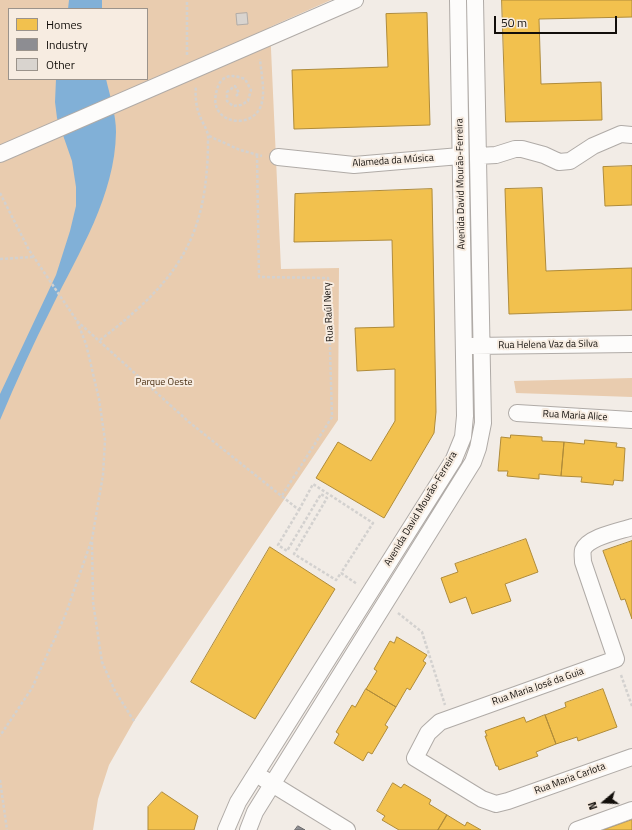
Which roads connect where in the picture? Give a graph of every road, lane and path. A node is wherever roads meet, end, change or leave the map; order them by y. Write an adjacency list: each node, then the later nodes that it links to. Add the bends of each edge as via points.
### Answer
1 (187, 0): 6 (path, via 187,53)
2 (355, 0): 5 (street)
3 (458, 0): 12 (street, Avenida David Mourão-Ferreira)
4 (475, 0): 13 (street, Avenida David Mourão-Ferreira)
5 (256, 42): 6 (street); 7 (path, via 262,90 260,107 251,117 241,122 228,120 216,107 215,98 219,83 226,77 234,75 245,79 251,90 248,101 233,106 227,101 227,92 235,86 238,90)
6 (190, 70): 9 (path, via 199,115); 10 (street)
7 (236, 96)
8 (632, 135): 13 (street, via 621,134 593,146 570,161 559,162 544,155 515,149 496,155)
9 (209, 136): 11 (path); 19 (path, via 206,189 191,241 174,271 156,292)
10 (0, 154)
11 (257, 155): 14 (path); 25 (path, Rua Raúl Nery, via 259,277 328,278 332,418)
12 (460, 156): 14 (street, Alameda da Música, via 354,165); 21 (street, Avenida David Mourão-Ferreira)
13 (478, 156): 22 (street, Avenida David Mourão-Ferreira)
14 (278, 157)
15 (0, 193): 16 (path)
16 (33, 257): 17 (path); 18 (path)
17 (0, 259)
18 (77, 321): 19 (path); 28 (path, via 86,344 99,399 105,440 103,475)
19 (100, 340): 25 (path, via 189,422)
20 (632, 344): 22 (street, Rua Helena Vaz da Silva)
21 (463, 346): 22 (street, Rua Helena Vaz da Silva); 30 (street, Avenida David Mourão-Ferreira, via 463,437 454,459)
22 (482, 346): 31 (street, Avenida David Mourão-Ferreira, via 483,423 473,462)
23 (518, 413): 24 (street, Rua Maria Alice)
24 (632, 420)
25 (281, 497): 26 (path)
26 (299, 510): 29 (path, via 313,484 373,523); 29 (path, via 278,545 287,551 321,494 328,498 294,554 336,580)
27 (632, 526): 32 (street, via 595,539 587,543 583,550 582,562)
28 (92, 539): 35 (path, via 93,602 102,662 115,692); 36 (path, via 65,616 32,688)
29 (341, 573): 30 (path)
30 (370, 593): 38 (street, Avenida David Mourão-Ferreira)
31 (387, 603): 34 (path, via 422,632); 40 (street, Avenida David Mourão-Ferreira)
32 (616, 660): 33 (path); 34 (street, Rua Maria José da Guia)
33 (632, 706)
34 (449, 718): 41 (street, Rua Maria José da Guia, via 428,733 415,758 482,799 496,804)
35 (134, 721)
36 (0, 736)
37 (632, 757): 41 (street, Rua Maria Carlota)
38 (256, 774): 40 (street); 44 (street, Avenida David Mourão-Ferreira, via 238,802)
39 (0, 780): 43 (path)
40 (273, 785): 45 (street, Avenida David Mourão-Ferreira, via 255,812); 46 (street)
41 (508, 801)
42 (632, 810): 47 (street)
43 (7, 830)
44 (226, 830)
45 (248, 830)
46 (347, 830)
47 (577, 830)

